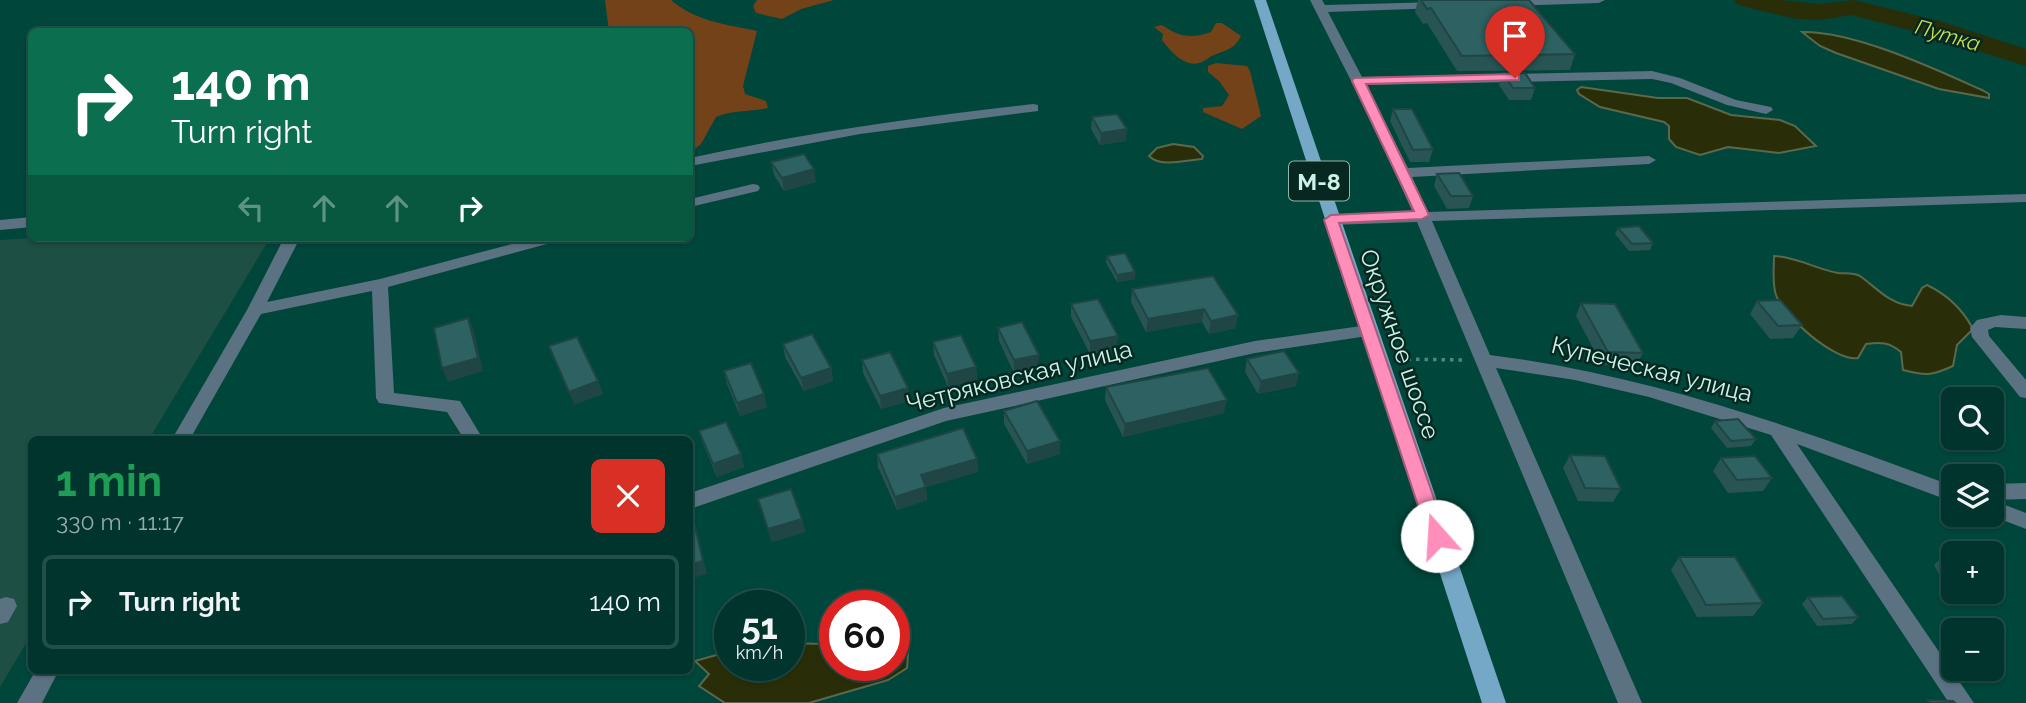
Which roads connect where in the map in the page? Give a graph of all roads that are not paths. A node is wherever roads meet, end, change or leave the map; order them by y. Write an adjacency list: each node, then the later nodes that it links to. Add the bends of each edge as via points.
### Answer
1 (1260, 0): 16 (main road, Окружное шоссе / М-8)
2 (1599, 0): 3 (street)
3 (1490, 4)
4 (1318, 5): 5 (street); 6 (street)
5 (1449, 5)
6 (1358, 81): 8 (street, via 1652,75 1675,78 1712,96); 11 (street)
7 (1033, 107): 10 (street, via 886,125)
8 (1766, 110)
9 (1649, 160): 11 (street)
10 (693, 161)
11 (1403, 173): 15 (street)
12 (753, 188): 14 (street)
13 (2026, 198): 15 (street)
14 (693, 202)
15 (1422, 215): 16 (street); 25 (street)
16 (1331, 220): 24 (main road, Окружное шоссе / М-8)
17 (28, 222): 18 (street)
18 (0, 225)
19 (290, 242): 22 (street)
20 (537, 242): 21 (street)
21 (380, 284): 22 (street); 29 (street, via 385,398 453,406)
22 (255, 310): 28 (street)
23 (2026, 323): 26 (street, via 1983,323 1979,328 1981,337)
24 (1368, 331): 33 (street, Четряковская улица, via 1255,347 944,415); 38 (main road, Окружное шоссе / М-8)
25 (1484, 360): 27 (street, Купеческая улица, via 1606,380); 39 (street)
26 (2026, 392)
27 (1778, 430): 30 (street, Купеческая улица); 40 (street)
28 (183, 436)
29 (472, 436)
30 (1941, 490)
31 (2026, 491): 32 (street)
32 (2004, 492)
33 (693, 500)
34 (2004, 513): 35 (street)
35 (2026, 521)
36 (46, 674): 37 (street)
37 (29, 703)
38 (1494, 703)
39 (1630, 703)
40 (1962, 703)

